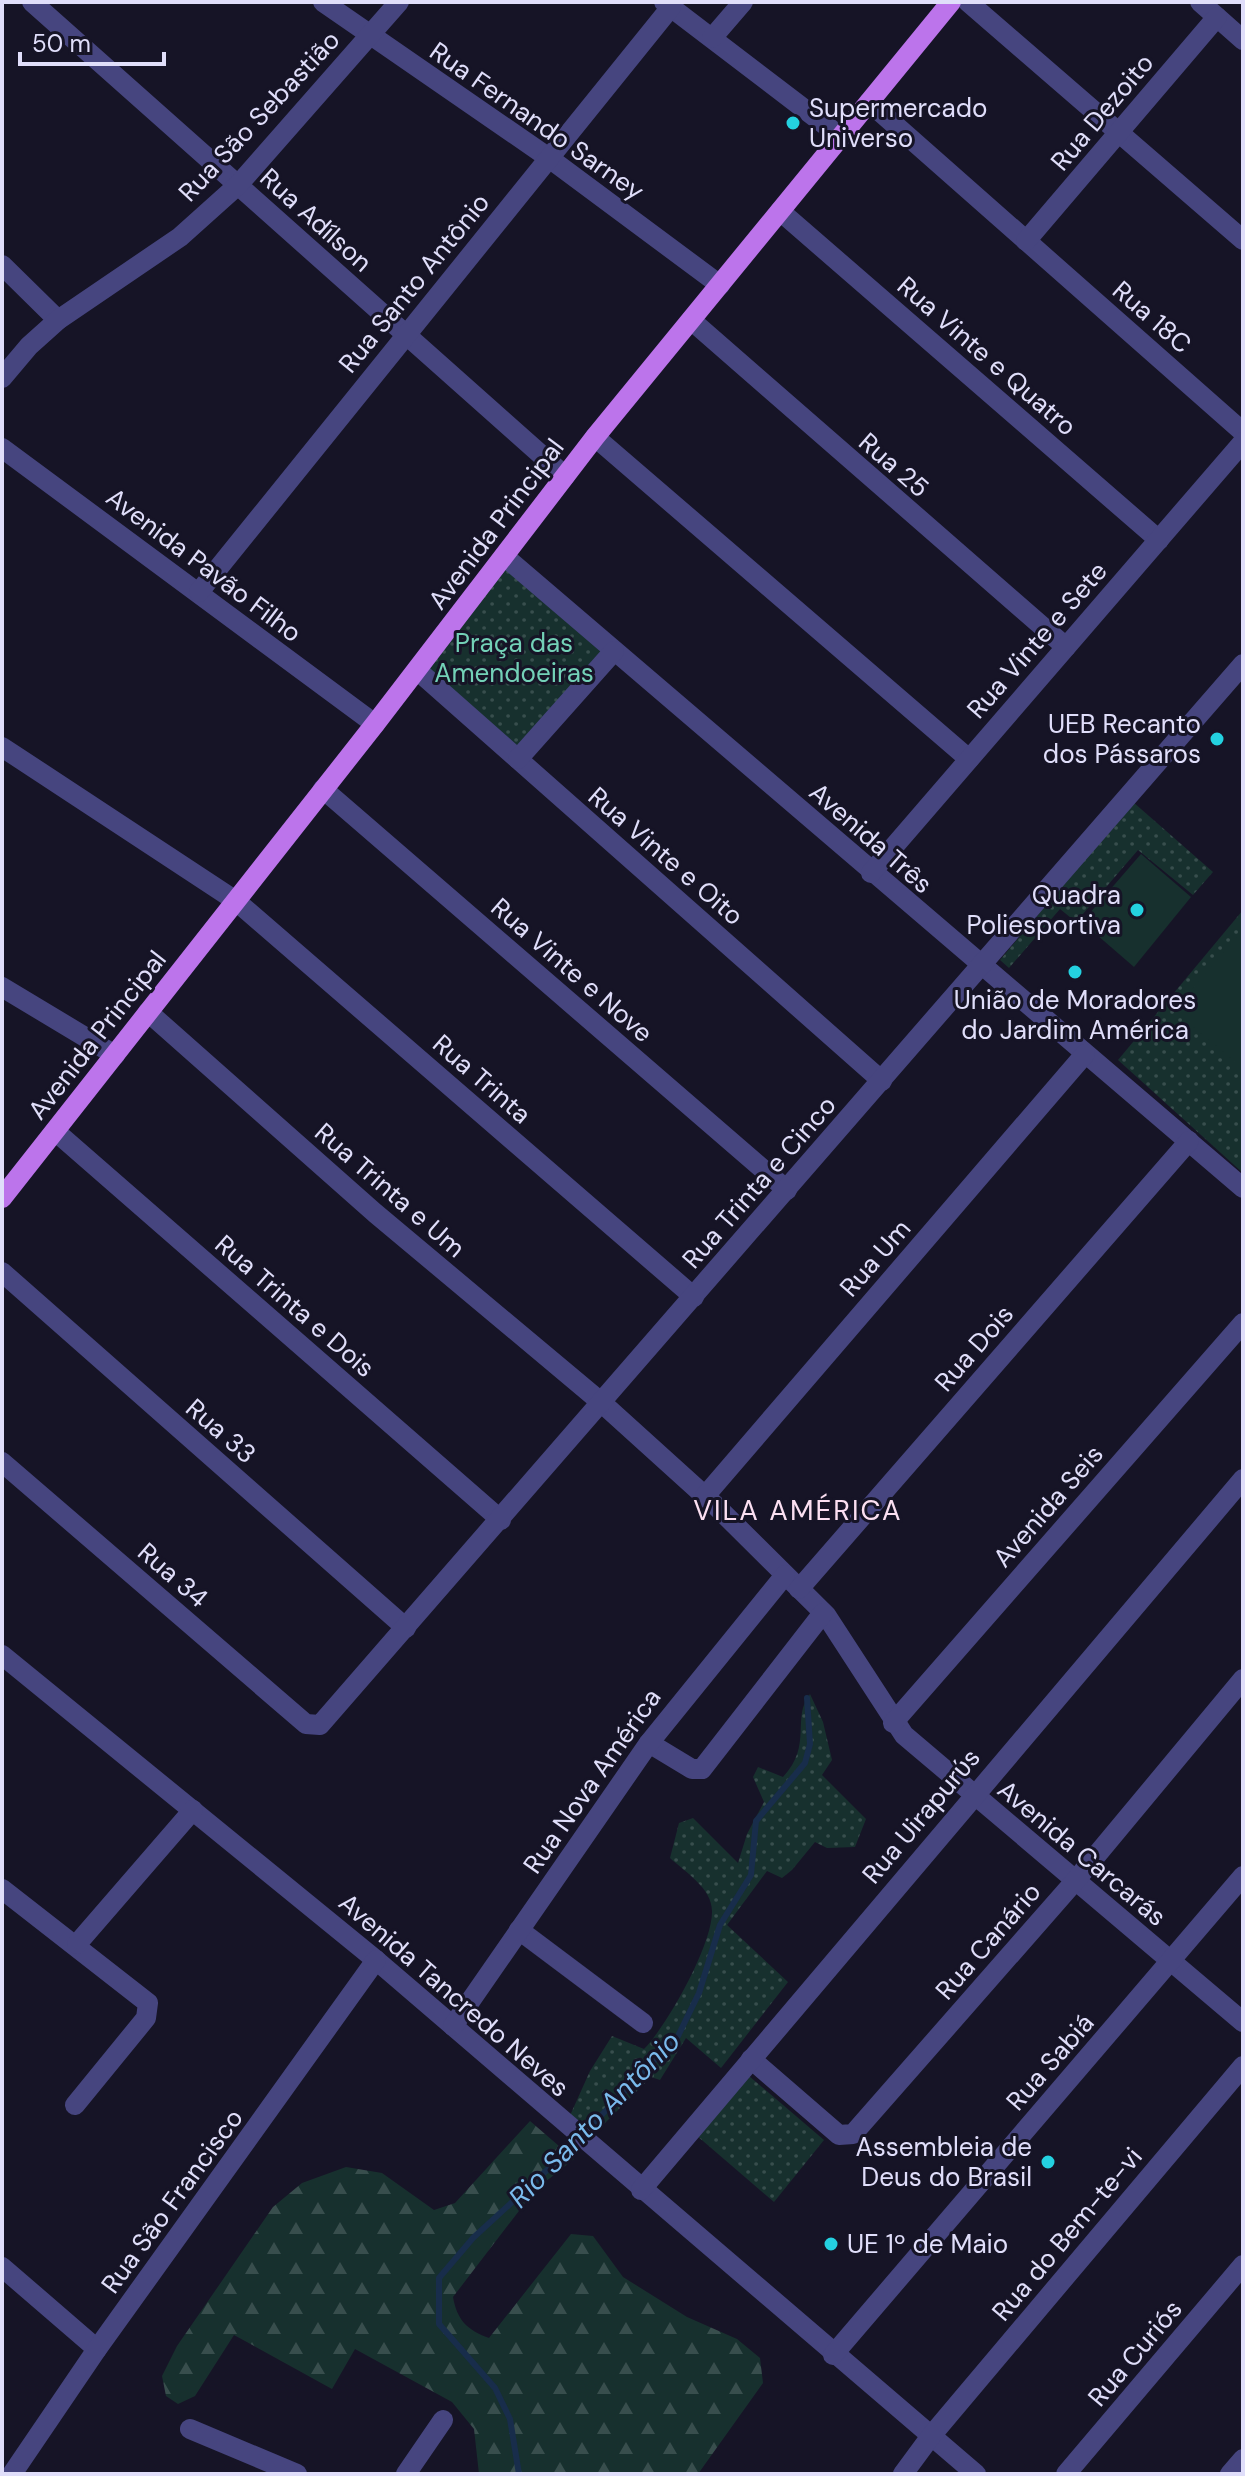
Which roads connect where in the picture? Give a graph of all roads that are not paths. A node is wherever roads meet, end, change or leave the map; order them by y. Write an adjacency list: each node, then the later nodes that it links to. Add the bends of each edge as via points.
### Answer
1 (32, 2): 17 (street, Rua Adílson)
2 (323, 2): 10 (street, Rua Fernando Sarney)
3 (399, 2): 10 (street, Rua São Sebastião)
4 (743, 2): 11 (street)
5 (951, 2): 13 (main road, Avenida Principal)
6 (968, 2): 14 (street)
7 (1200, 2): 9 (street)
8 (668, 5): 11 (street); 16 (street, Rua Santo Antônio)
9 (1217, 17): 12 (street); 14 (street, Rua Dezoito)
10 (369, 35): 16 (street, Rua Fernando Sarney); 17 (street, Rua São Sebastião)
11 (712, 38): 15 (street)
12 (1243, 40)
13 (869, 102): 15 (main road, Avenida Principal); 20 (street, Rua 18C)
14 (1119, 132): 19 (street); 20 (street, Rua Dezoito)
15 (841, 137): 18 (main road, Avenida Principal)
16 (549, 158): 22 (street, Rua Fernando Sarney); 25 (street, Rua Santo Antônio)
17 (238, 185): 23 (street, Rua São Sebastião, via 180,237); 25 (street, Rua Adílson)
18 (780, 211): 22 (main road, Avenida Principal); 32 (street, Rua Vinte e Quatro)
19 (1243, 240)
20 (1026, 241): 27 (street, Rua 18C)
21 (2, 265): 23 (street)
22 (720, 285): 24 (main road, Avenida Principal)
23 (58, 320): 26 (street, Rua São Sebastião)
24 (691, 320): 28 (main road, Avenida Principal); 35 (street, Rua 25)
25 (406, 335): 31 (street, Rua Adílson); 34 (street, Rua Santo Antônio)
26 (2, 378)
27 (1243, 431)
28 (595, 437): 31 (main road, Avenida Principal); 42 (street)
29 (1243, 442): 32 (street, Rua Vinte e Sete)
30 (2, 448): 34 (street, Avenida Pavão Filho)
31 (565, 476): 33 (main road, Avenida Principal)
32 (1159, 540): 35 (street, Rua Vinte e Sete)
33 (504, 556): 36 (street, Avenida Três); 38 (main road, Avenida Principal)
34 (199, 592): 39 (street, Avenida Pavão Filho)
35 (1066, 647): 42 (street, Rua Vinte e Sete)
36 (614, 651): 41 (street); 44 (street, Avenida Três)
37 (1243, 664): 46 (street, Rua Trinta e Cinco)
38 (417, 670): 39 (main road, Avenida Principal); 41 (street, Rua Vinte e Oito)
39 (375, 724): 43 (main road, Avenida Principal)
40 (2, 747): 45 (street, Rua Trinta)
41 (518, 759): 51 (street, Rua Vinte e Oito)
42 (969, 759): 44 (street, Rua Vinte e Sete)
43 (323, 789): 45 (main road, Avenida Principal); 55 (street, Rua Vinte e Nove)
44 (871, 873): 46 (street, Avenida Três)
45 (236, 901): 48 (main road, Avenida Principal); 58 (street, Rua Trinta)
46 (981, 966): 49 (street, Avenida Três); 51 (street, Rua Trinta e Cinco)
47 (2, 987): 50 (street)
48 (148, 1012): 50 (main road, Avenida Principal); 60 (street, Rua Trinta e Um)
49 (1085, 1054): 53 (street, Avenida Três); 63 (street, Rua Um)
50 (115, 1055): 52 (main road, Avenida Principal)
51 (882, 1081): 55 (street, Rua Trinta e Cinco)
52 (55, 1131): 56 (main road, Avenida Principal); 64 (street, Rua Trinta e Dois)
53 (1189, 1141): 54 (street, Avenida Três); 65 (street, Rua Dois)
54 (1243, 1188)
55 (787, 1190): 58 (street, Rua Trinta e Cinco)
56 (2, 1198)
57 (2, 1272): 67 (street, Rua 33)
58 (694, 1297): 60 (street, Rua Trinta e Cinco)
59 (1243, 1323): 70 (street, Avenida Seis)
60 (602, 1403): 63 (street, Avenida Carcarás); 64 (street, Rua Trinta e Cinco)
61 (2, 1462): 71 (street, Rua 34)
62 (1243, 1479): 73 (street, Rua Uirapurύs)
63 (705, 1496): 65 (street, Avenida Carcarás)
64 (501, 1520): 67 (street, Rua Trinta e Cinco)
65 (792, 1582): 66 (street, Avenida Carcarás); 72 (street, Rua Nova América)
66 (823, 1613): 70 (street, Avenida Carcarás); 72 (street, via 702,1769 692,1769)
67 (406, 1628): 71 (street, Rua Trinta e Cinco, via 325,1721)
68 (3, 1657): 74 (street, Avenida Tancredo Neves)
69 (1243, 1679): 76 (street, Rua Canário)
70 (893, 1723): 73 (street, Avenida Carcarás)
71 (311, 1727)
72 (649, 1743): 78 (street, Rua Nova América)
73 (972, 1795): 76 (street, Avenida Carcarás); 85 (street, Rua Uirapurύs)
74 (193, 1810): 79 (street); 80 (street, Avenida Tancredo Neves)
75 (1243, 1876): 81 (street, Rua Sabiá)
76 (1075, 1881): 81 (street, Avenida Carcarás); 85 (street, Rua Canário, via 853,2134 839,2135)
77 (2, 1889): 79 (street)
78 (519, 1930): 83 (street); 84 (street, Rua Nova América)
79 (77, 1944): 87 (street, via 145,1998 150,2008)
80 (376, 1960): 84 (street, Avenida Tancredo Neves); 91 (street, Rua São Francisco)
81 (1171, 1962): 82 (street, Avenida Carcarás); 92 (street, Rua Sabiá)
82 (1243, 2022)
83 (643, 2023)
84 (453, 2026): 88 (street, Avenida Tancredo Neves)
85 (751, 2059): 88 (street, Rua Uirapurύs)
86 (1243, 2066): 95 (street, Rua do Bem-te-vi)
87 (75, 2105)
88 (641, 2190): 92 (street, Avenida Tancredo Neves)
89 (1243, 2265): 103 (street, Rua Curiós)
90 (2, 2267): 91 (street)
91 (97, 2349): 98 (street, Rua São Francisco)
92 (833, 2355): 95 (street, Avenida Tancredo Neves)
93 (443, 2420): 100 (street)
94 (190, 2429): 99 (street)
95 (931, 2436): 101 (street, Rua do Bem-te-vi); 102 (street, Avenida Tancredo Neves)
96 (1243, 2459): 104 (street)
97 (2, 2470): 98 (street)
98 (12, 2474)
99 (297, 2474)
100 (406, 2474)
101 (903, 2474)
102 (976, 2474)
103 (1066, 2474)
104 (1230, 2474)

